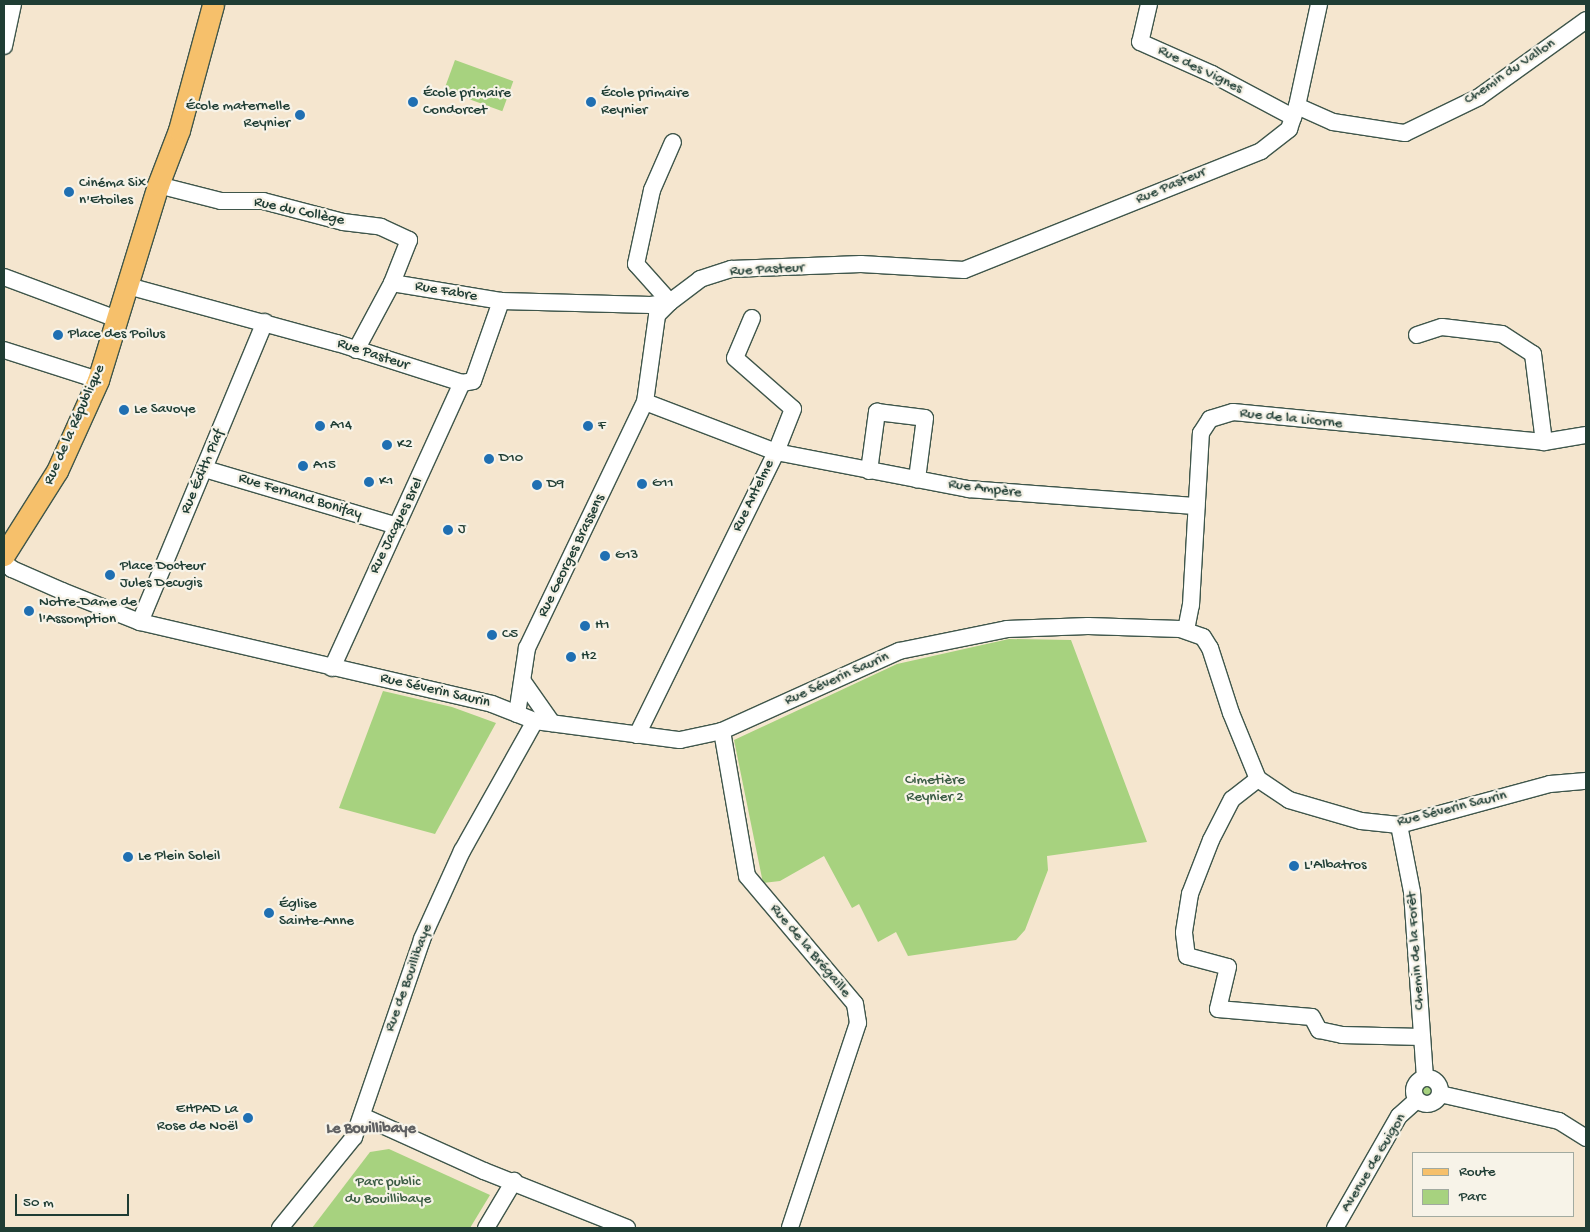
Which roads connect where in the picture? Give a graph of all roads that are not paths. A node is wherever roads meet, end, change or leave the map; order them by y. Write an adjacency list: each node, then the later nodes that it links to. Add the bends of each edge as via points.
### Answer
1 (13, 4): 6 (street)
2 (211, 4): 9 (main road, Rue de la République, via 179,130)
3 (1149, 4): 7 (street, Rue des Vignes, via 1140,42)
4 (1319, 4): 7 (street)
5 (1586, 20): 7 (street, Chemin du Vallon, via 1479,97 1405,133 1333,122)
6 (4, 46)
7 (1295, 112): 15 (street, Rue Pasteur, via 1289,129 1261,151 964,270 861,264 731,269 700,278)
8 (673, 142): 15 (street, via 652,190 636,264)
9 (158, 185): 10 (street, Rue du Collège, via 222,201 263,201 344,222 381,227); 13 (main road, Rue de la République)
10 (408, 240): 12 (street, Rue Fabre)
11 (4, 277): 17 (street)
12 (392, 283): 14 (street, Rue Fabre); 21 (street, Rue Fabre)
13 (128, 286): 17 (main road, Rue de la République); 18 (street, Rue Pasteur)
14 (501, 301): 15 (street, via 651,305); 23 (street, via 473,381)
15 (670, 302): 24 (street, via 658,315)
16 (752, 318): 27 (street, via 735,358 793,409)
17 (117, 320): 22 (main road, Rue de la République)
18 (265, 322): 21 (street, Rue Pasteur); 28 (street, Rue Édith Piaf)
19 (1417, 335): 26 (street, via 1442,327 1502,334 1533,354)
20 (4, 350): 22 (street)
21 (356, 350): 23 (street, Rue Pasteur)
22 (98, 380): 33 (main road, Rue de la République, via 57,471)
23 (462, 383): 32 (street, Rue Jacques Brel, via 419,480)
24 (645, 402): 27 (street, Rue Antelme); 38 (street, Rue Georges Brassens, via 527,648)
25 (1586, 435): 26 (street, Rue de la Licorne)
26 (1544, 442): 31 (street, Rue de la Licorne, via 1233,412 1210,419 1201,433)
27 (776, 452): 29 (street, Rue Ampère); 43 (street, Rue Antelme)
28 (205, 469): 32 (street, Rue Fernand Bonifay); 35 (street, Rue Édith Piaf)
29 (869, 472): 30 (street, Rue Ampère); 30 (street, via 877,412 925,418)
30 (917, 479): 31 (street, Rue Ampère, via 969,490)
31 (1196, 506): 36 (street, Rue de la Licorne, via 1191,605)
32 (394, 525): 37 (street, Rue Jacques Brel)
33 (4, 555)
34 (4, 562): 35 (street, Rue Séverin Saurin, via 12,569 54,588)
35 (140, 622): 37 (street, Rue Séverin Saurin)
36 (1186, 630): 42 (street, Rue Séverin Saurin, via 1088,626 1008,629 899,651); 44 (street, Rue Séverin Saurin, via 1203,637 1210,648 1231,713)
37 (332, 668): 39 (street, Rue Séverin Saurin, via 492,704)
38 (524, 683): 39 (street, Rue Georges Brassens); 41 (street)
39 (517, 714): 40 (street, Rue Séverin Saurin)
40 (535, 721): 41 (street, Rue Séverin Saurin); 51 (street, Rue de Bouillibaye, via 462,851 422,939)
41 (552, 723): 43 (street, Rue Séverin Saurin)
42 (722, 731): 43 (street, Rue Séverin Saurin, via 680,740); 57 (street, Rue de la Brégaille, via 747,876 855,1004 858,1023)
43 (636, 735)
44 (1258, 779): 46 (street, Rue Séverin Saurin, via 1289,800 1360,821); 47 (street, via 1232,799 1211,840 1190,894 1184,933 1187,956 1228,967 1218,1009 1312,1017 1319,1030 1342,1035)
45 (1586, 781): 46 (street, Rue Séverin Saurin, via 1550,784)
46 (1399, 825): 47 (street, Chemin de la Forêt, via 1412,892)
47 (1422, 1037): 48 (street, Chemin de la Forêt)
48 (1425, 1078): 49 (street, via 1437,1083); 50 (street, via 1415,1085)
49 (1440, 1094): 50 (street, via 1427,1105); 52 (street, via 1559,1121)
50 (1417, 1100): 58 (street, Avenue de Guigon, via 1399,1116)
51 (362, 1116): 53 (street); 54 (street, Rue de Bouillibaye, via 354,1137)
52 (1586, 1138)
53 (514, 1181): 55 (street); 56 (street)
54 (280, 1228)
55 (486, 1228)
56 (627, 1228)
57 (790, 1228)
58 (1335, 1228)

